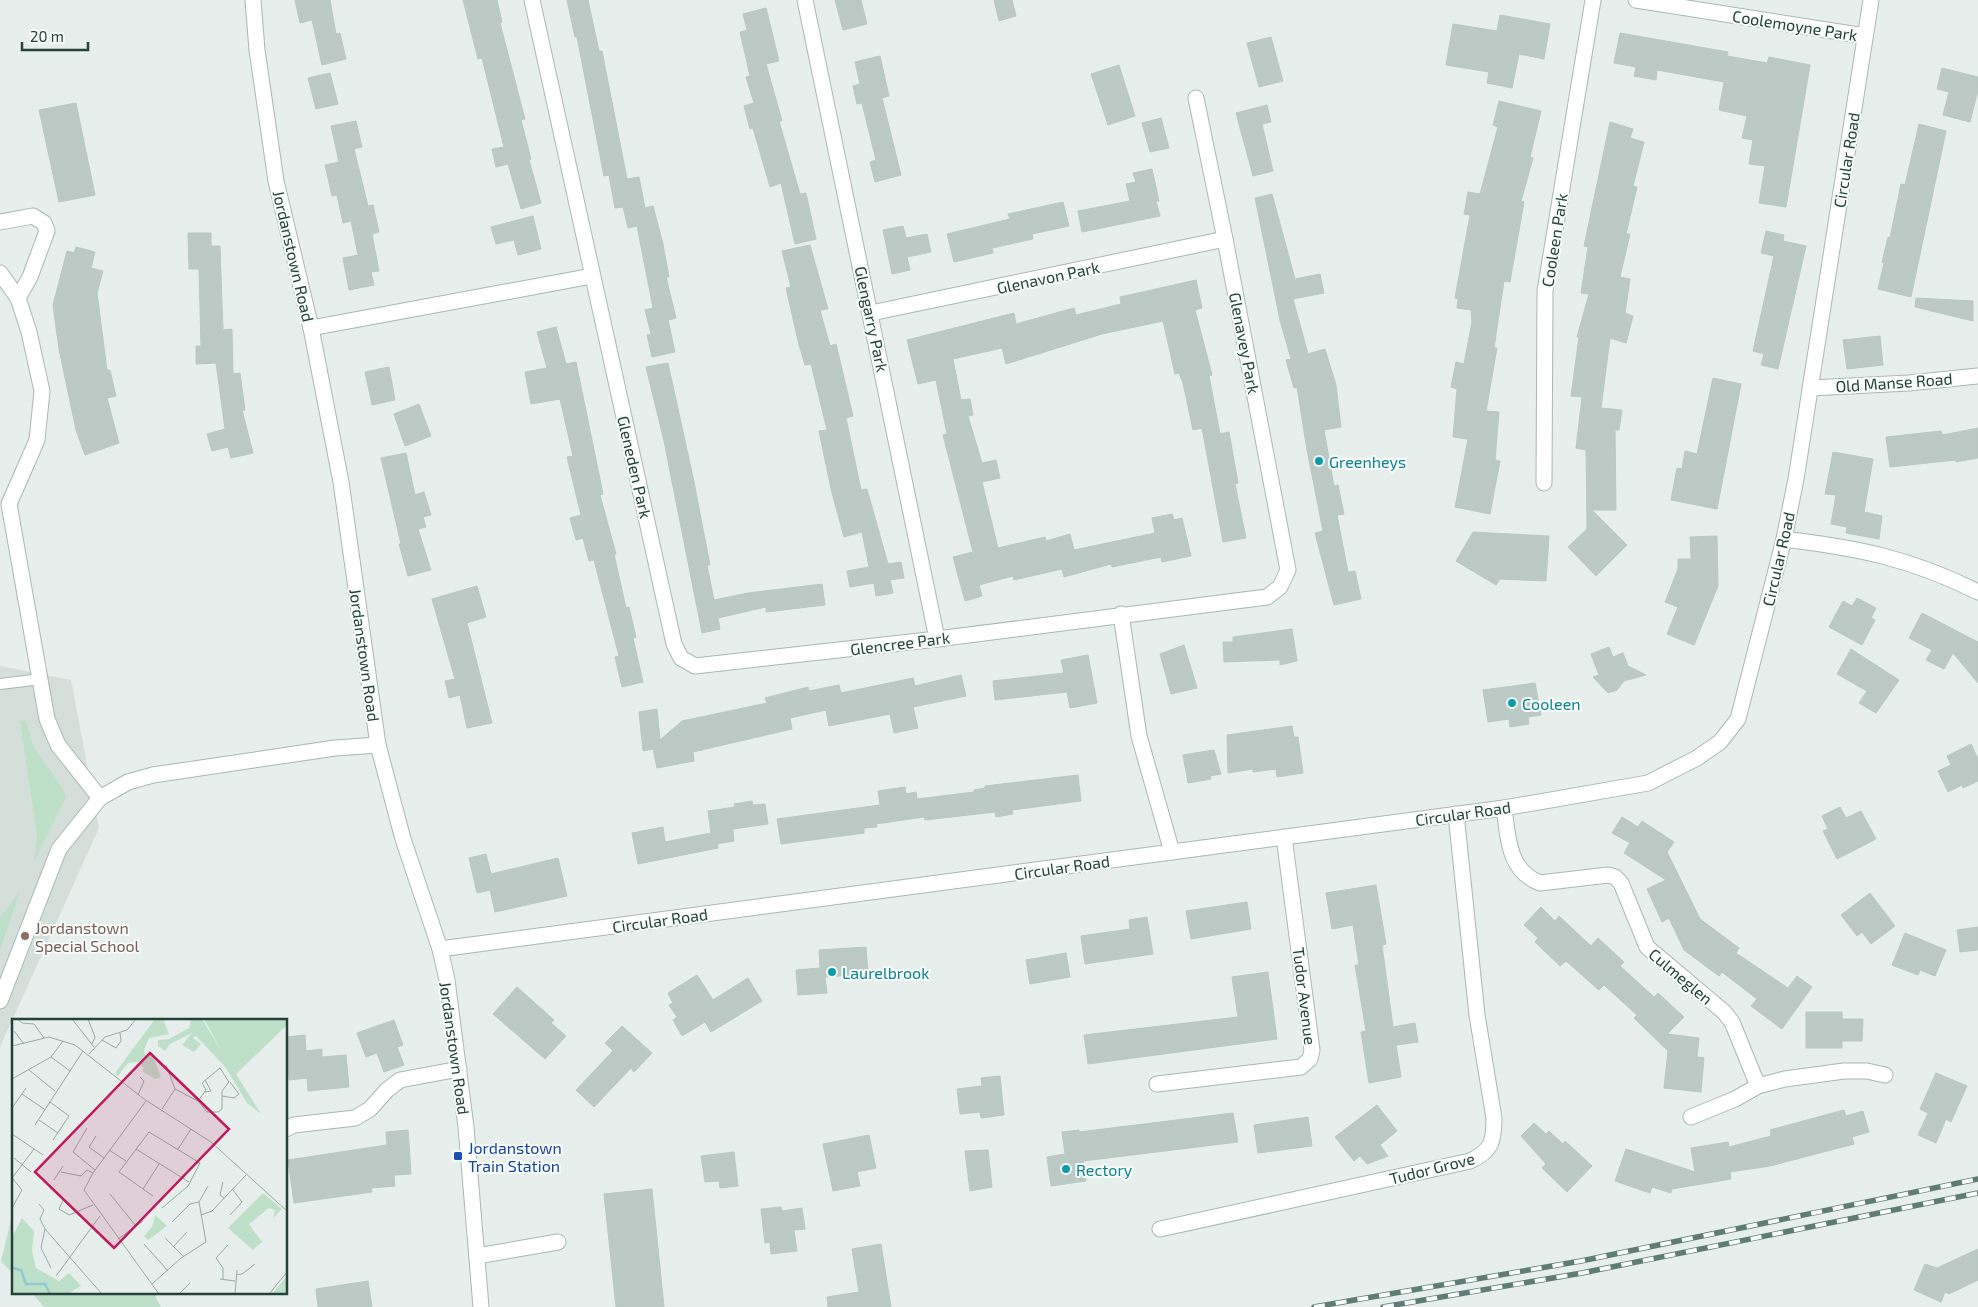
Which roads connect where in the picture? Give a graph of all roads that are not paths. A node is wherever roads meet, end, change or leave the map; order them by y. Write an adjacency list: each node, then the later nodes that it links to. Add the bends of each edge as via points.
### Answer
1 (253, 0): 15 (street, Jordanstown Road, via 276,180)
2 (532, 0): 12 (street, Gleneden Park)
3 (805, 0): 14 (street, Glengarry Park)
4 (1593, 0): 18 (street, Cooleen Park, via 1545,291)
5 (1636, 0): 7 (street, Coolemoyne Park)
6 (1871, 0): 7 (street, Circular Road)
7 (1866, 36): 17 (street, Circular Road)
8 (1196, 98): 10 (street, Glenavey Park)
9 (0, 222): 13 (street, via 33,216 44,223 48,231)
10 (1225, 239): 14 (street, Glenavon Park); 21 (street, Glenavey Park, via 1288,570)
11 (0, 273): 13 (street)
12 (592, 276): 15 (street); 25 (street, Gleneden Park, via 674,644)
13 (18, 298): 19 (street, via 42,391 37,440)
14 (871, 313): 24 (street, Glengarry Park)
15 (310, 328): 28 (street, Jordanstown Road, via 340,482)
16 (1978, 376): 17 (street, Old Manse Road)
17 (1810, 388): 20 (street, Circular Road)
18 (1544, 483)
19 (5, 504): 26 (street)
20 (1784, 539): 22 (street, via 1890,556 1933,570); 30 (street, Circular Road, via 1738,719 1720,742 1698,758 1648,783)
21 (1280, 587): 23 (street, Glencree Park, via 1267,596)
22 (1978, 592)
23 (1121, 614): 24 (street, Glencree Park); 33 (street, via 1139,736)
24 (937, 639): 25 (street, Glencree Park, via 695,666)
25 (681, 658)
26 (41, 679): 27 (lane); 29 (street, via 48,720 58,745)
27 (0, 684)
28 (378, 745): 29 (street, via 335,748 153,775 128,782); 34 (street, Jordanstown Road, via 403,839)
29 (100, 798): 35 (street, via 59,849)
30 (1504, 808): 31 (street, Circular Road); 39 (street, Culmeglen, via 1513,859 1524,875 1540,883 1608,875 1621,883 1647,948 1724,1012 1732,1022)
31 (1456, 814): 32 (street, Circular Road); 42 (street, Tudor Grove, via 1477,1015 1494,1118 1490,1147 1482,1156 1470,1161)
32 (1284, 837): 33 (street, Circular Road); 38 (street, Tudor Avenue, via 1312,1050 1310,1059 1301,1067)
33 (1172, 852): 34 (street, Circular Road)
34 (440, 950): 36 (street, Jordanstown Road)
35 (0, 1001)
36 (459, 1069): 41 (street, via 400,1080 370,1109 355,1118); 44 (street, Jordanstown Road)
37 (1885, 1076): 39 (street, via 1867,1071 1844,1071)
38 (1157, 1084)
39 (1758, 1086): 40 (street, via 1736,1099)
40 (1691, 1116)
41 (288, 1128)
42 (1160, 1229)
43 (558, 1242): 44 (street)
44 (478, 1256): 45 (street, Jordanstown Road)
45 (481, 1307)

